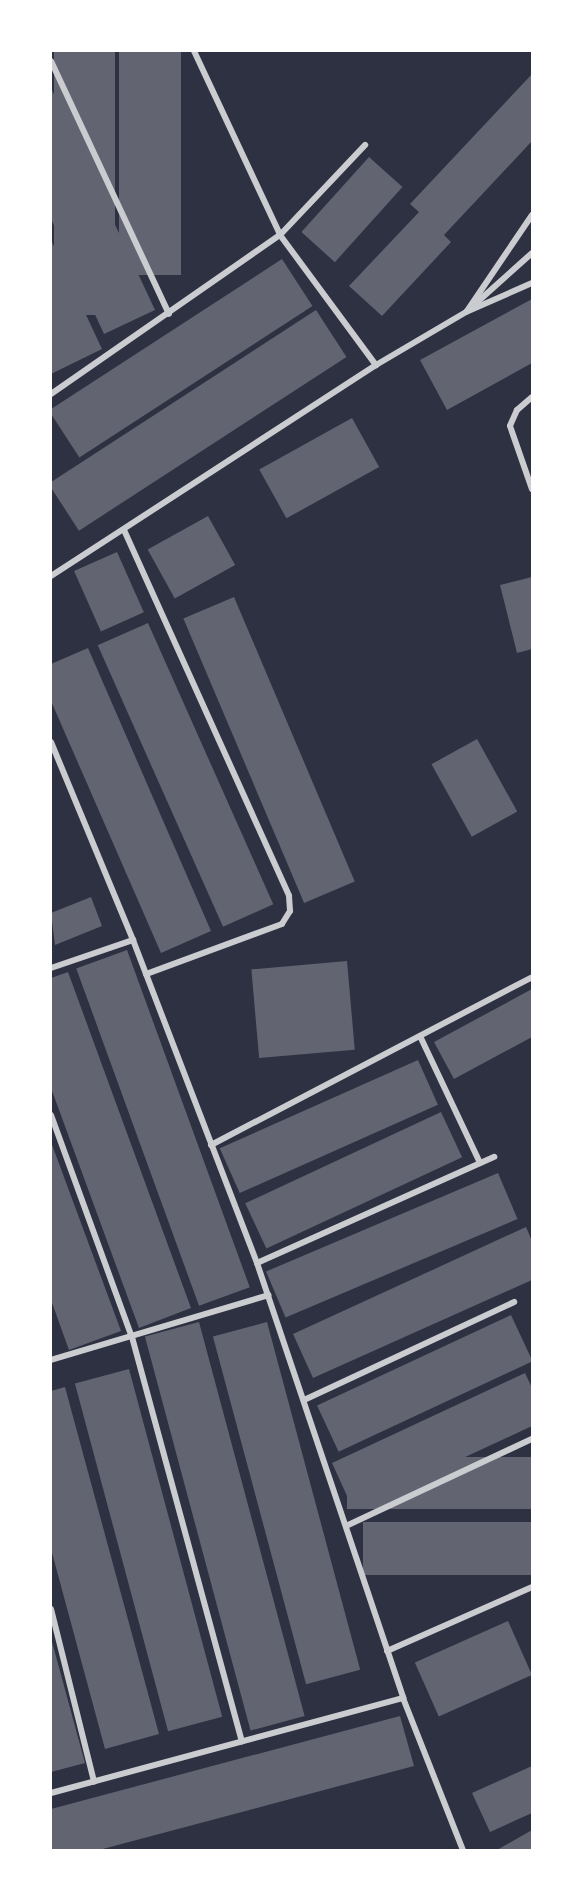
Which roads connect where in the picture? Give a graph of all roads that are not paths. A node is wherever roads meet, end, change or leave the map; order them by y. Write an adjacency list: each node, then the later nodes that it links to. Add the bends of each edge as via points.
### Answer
1 (194, 51): 5 (street)
2 (51, 61): 9 (street)
3 (365, 145): 5 (street)
4 (532, 215): 8 (street)
5 (280, 235): 9 (street); 10 (street)
6 (532, 253): 8 (street)
7 (532, 283): 8 (street)
8 (466, 312): 10 (street)
9 (169, 314): 11 (street)
10 (376, 365): 14 (street)
11 (51, 394)
12 (532, 397): 13 (street, via 517,410 510,426)
13 (532, 489)
14 (124, 530): 15 (street); 19 (street, via 289,896 290,911 282,924)
15 (51, 576)
16 (51, 742): 17 (street)
17 (133, 940): 18 (street); 19 (street)
18 (51, 968)
19 (146, 974): 23 (street)
20 (532, 977): 21 (street)
21 (420, 1036): 23 (street); 25 (street)
22 (51, 1115): 29 (street)
23 (211, 1145): 26 (street)
24 (494, 1157): 25 (street)
25 (480, 1163): 26 (street)
26 (257, 1263): 27 (street)
27 (268, 1294): 29 (street); 31 (street)
28 (514, 1302): 31 (street)
29 (132, 1336): 30 (street); 38 (street)
30 (51, 1360)
31 (304, 1400): 33 (street)
32 (532, 1438): 33 (street)
33 (346, 1526): 36 (street)
34 (532, 1587): 36 (street)
35 (51, 1609): 39 (street)
36 (387, 1651): 37 (street)
37 (404, 1698): 38 (street); 41 (street)
38 (242, 1741): 39 (street)
39 (94, 1782): 40 (street)
40 (51, 1793)
41 (463, 1850)

